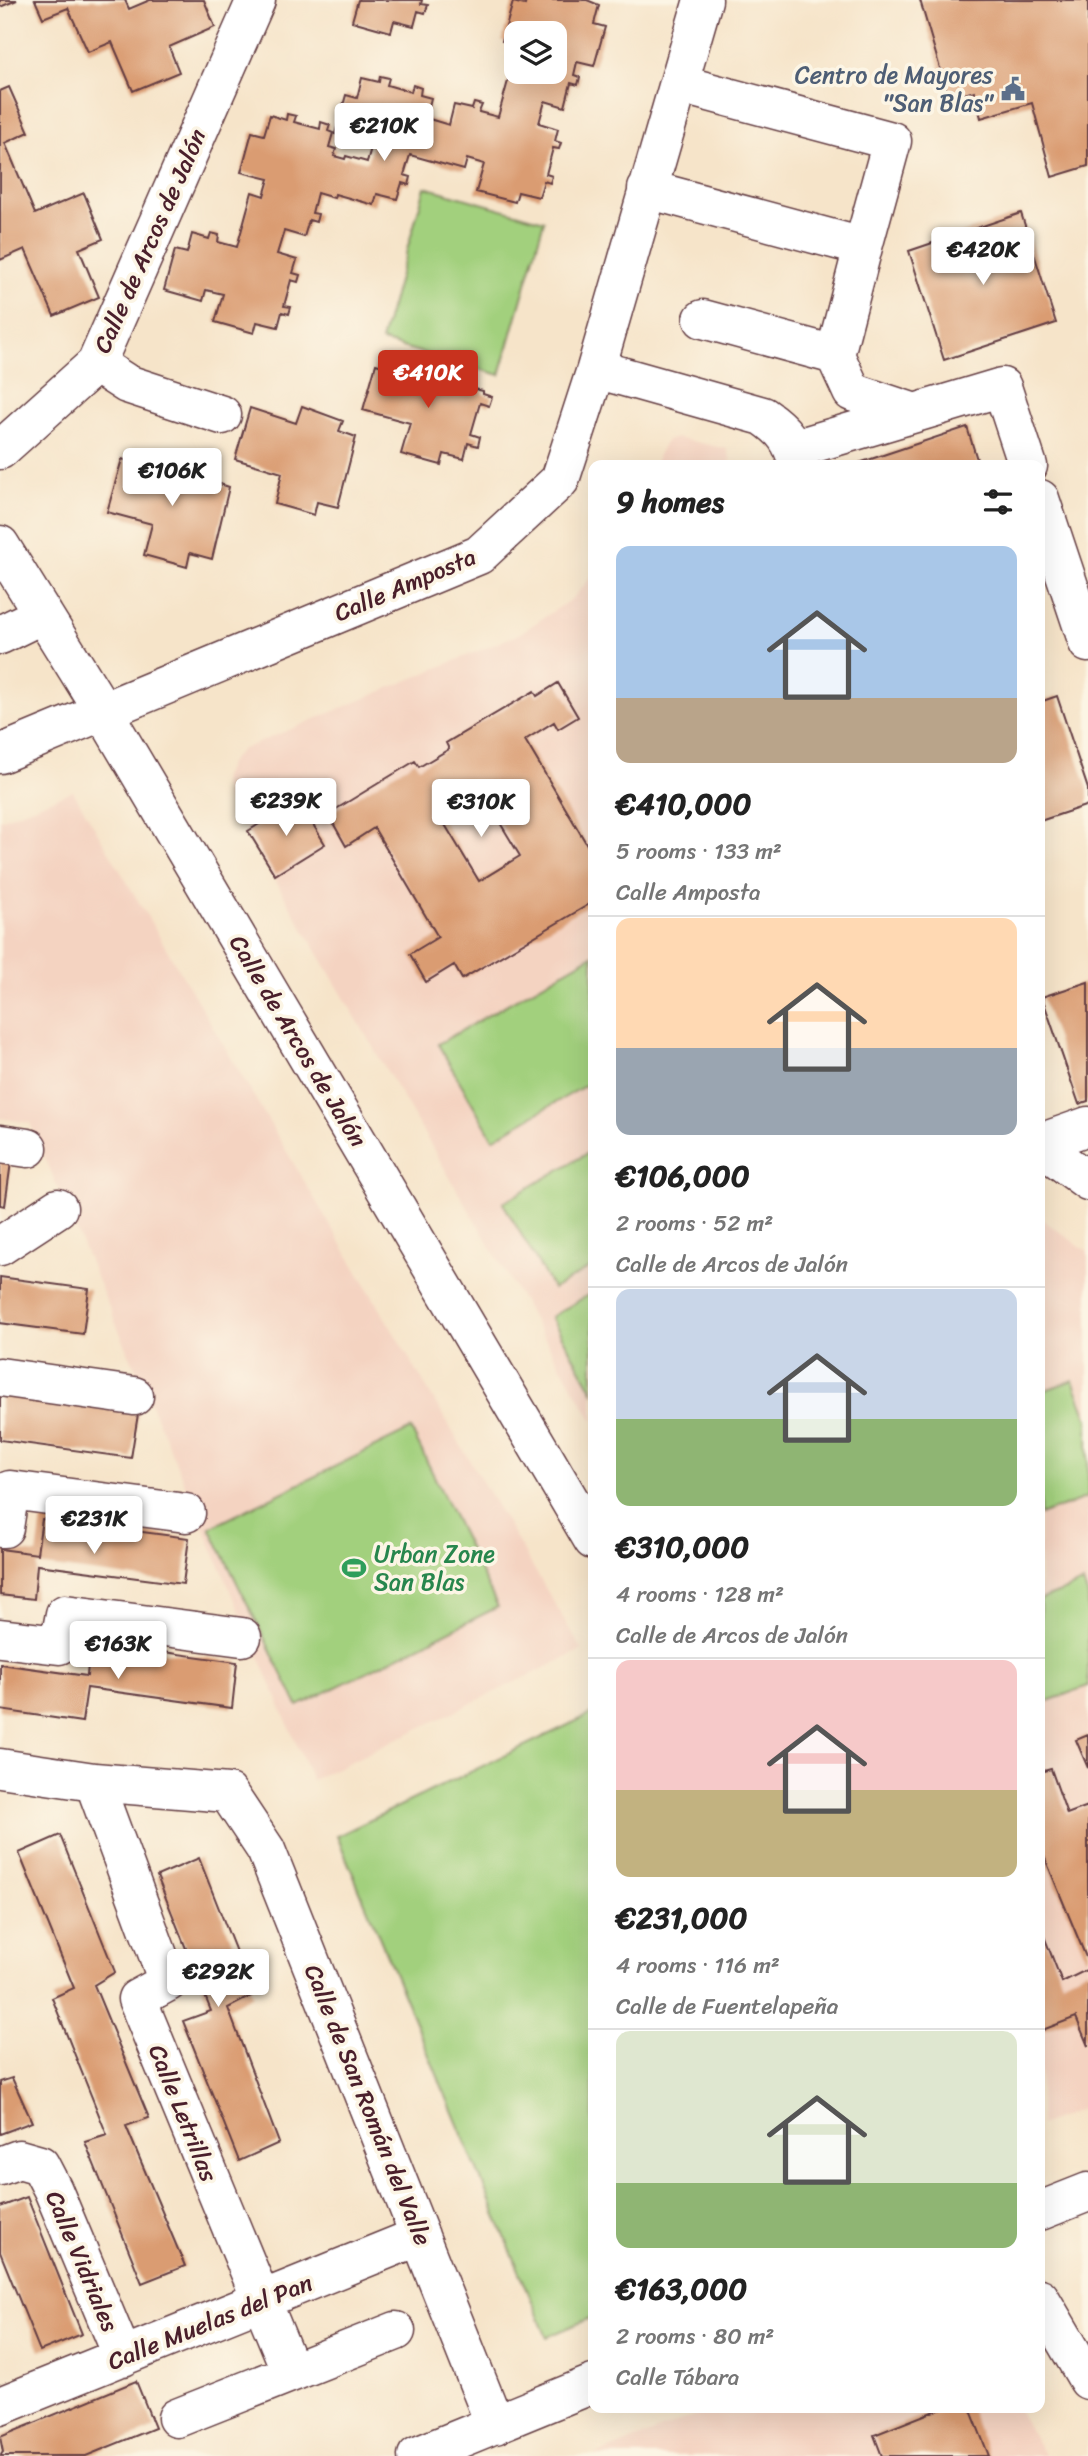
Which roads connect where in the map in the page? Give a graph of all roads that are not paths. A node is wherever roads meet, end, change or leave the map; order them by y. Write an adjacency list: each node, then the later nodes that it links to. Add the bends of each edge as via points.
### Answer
1 (256, 0): 8 (street, Calle de Arcos de Jalón)
2 (703, 0): 3 (street, Calle Amposta)
3 (679, 83): 4 (street, Calle Amposta); 5 (street, via 892,141)
4 (647, 189): 5 (street); 9 (street, Calle Amposta)
5 (863, 247): 7 (street)
6 (703, 320): 7 (street)
7 (835, 355): 10 (street, via 852,392)
8 (96, 364): 11 (street, via 127,384); 12 (street, Calle de Arcos de Jalón)
9 (596, 369): 13 (street, via 763,416 781,429); 20 (street, Calle Amposta, via 561,480 479,555)
10 (915, 413): 13 (street); 14 (street, via 1002,387)
11 (222, 415)
12 (0, 450)
13 (797, 457)
14 (1026, 460)
15 (1045, 514): 19 (street)
16 (0, 545): 17 (street, Calle de Arcos de Jalón)
17 (43, 614): 18 (street); 20 (street, Calle de Arcos de Jalón)
18 (0, 635)
19 (1088, 643)
20 (103, 711): 21 (street, Calle Amposta); 32 (street, Calle de Arcos de Jalón)
21 (0, 754)
22 (1088, 1126): 23 (street)
23 (1045, 1140)
24 (1045, 1148): 25 (street)
25 (1088, 1181)
26 (58, 1208): 27 (street)
27 (0, 1245)
28 (0, 1377): 29 (street)
29 (134, 1396)
30 (186, 1513): 31 (street, via 10,1490 4,1528)
31 (0, 1528)
32 (588, 1532)
33 (242, 1637): 34 (street, via 65,1614 60,1645)
34 (0, 1638)
35 (0, 1768): 36 (street)
36 (94, 1782): 40 (street, Calle de San Román del Valle, via 228,1793 266,1850); 41 (street, Calle Letrillas, via 169,1982 137,1999)
37 (0, 2166): 44 (street, Calle Vidriales, via 19,2159 40,2165)
38 (1088, 2192): 39 (street)
39 (1045, 2209)
40 (420, 2236): 41 (street, Calle Muelas del Pan); 50 (street, Calle de San Román del Valle)
41 (261, 2301): 44 (street, Calle Muelas del Pan); 45 (street)
42 (1045, 2307): 46 (street)
43 (396, 2331): 45 (street)
44 (123, 2357): 48 (street, Calle Muelas del Pan)
45 (291, 2372): 49 (street)
46 (1088, 2380)
47 (588, 2386): 50 (street)
48 (0, 2406)
49 (177, 2418)
50 (495, 2425): 51 (street)
51 (417, 2456)

